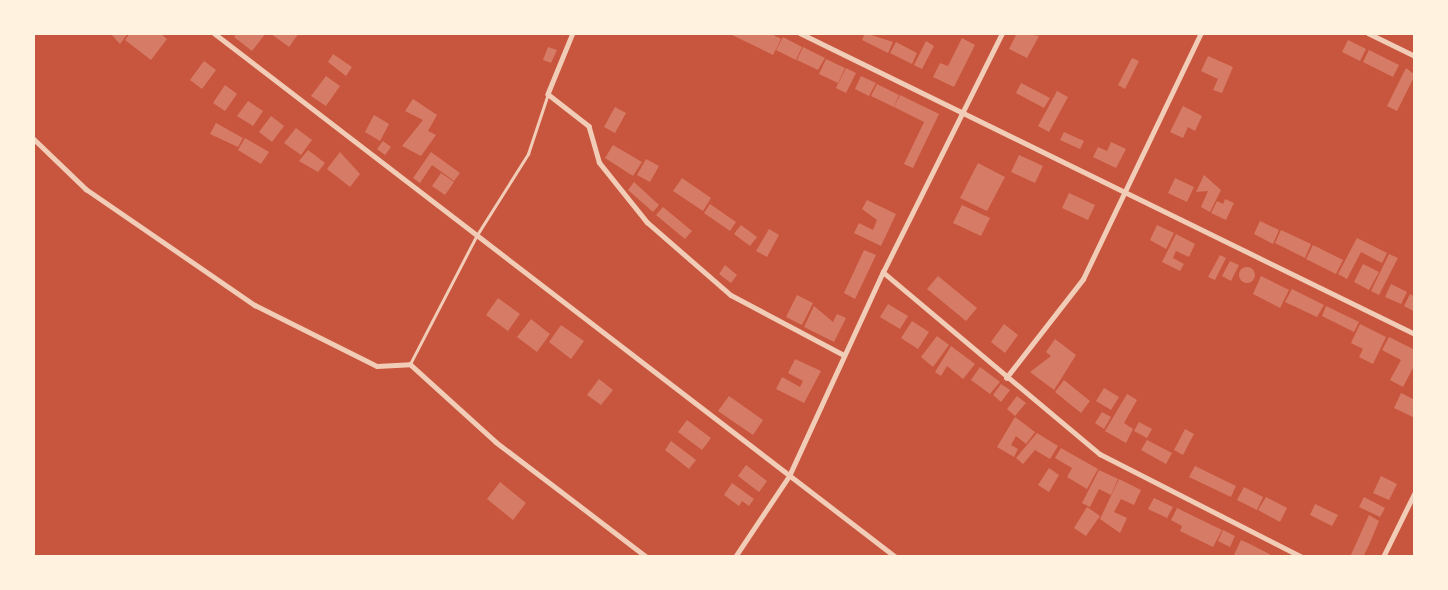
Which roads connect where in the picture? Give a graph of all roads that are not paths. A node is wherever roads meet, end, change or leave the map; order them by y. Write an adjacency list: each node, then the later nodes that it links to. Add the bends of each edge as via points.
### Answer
1 (214, 33): 12 (street)
2 (573, 33): 8 (street)
3 (800, 33): 9 (street)
4 (1002, 33): 9 (street)
5 (1201, 33): 11 (street)
6 (1368, 33): 7 (street)
7 (1415, 56)
8 (548, 94): 12 (lane, via 527,154); 15 (street, via 589,126 599,162 647,222 731,295)
9 (961, 113): 11 (street); 13 (street)
10 (33, 138): 16 (street, via 86,189 255,305 377,366)
11 (1125, 193): 14 (street); 17 (street, via 1083,279)
12 (477, 236): 16 (lane); 18 (street)
13 (883, 272): 15 (street); 17 (street)
14 (1415, 334)
15 (844, 355): 18 (street)
16 (410, 364): 20 (street, via 496,442)
17 (1005, 378): 23 (street, via 1100,454)
18 (789, 476): 21 (street); 22 (street)
19 (1415, 492): 24 (street)
20 (647, 557)
21 (735, 557)
22 (896, 557)
23 (1302, 557)
24 (1383, 557)

